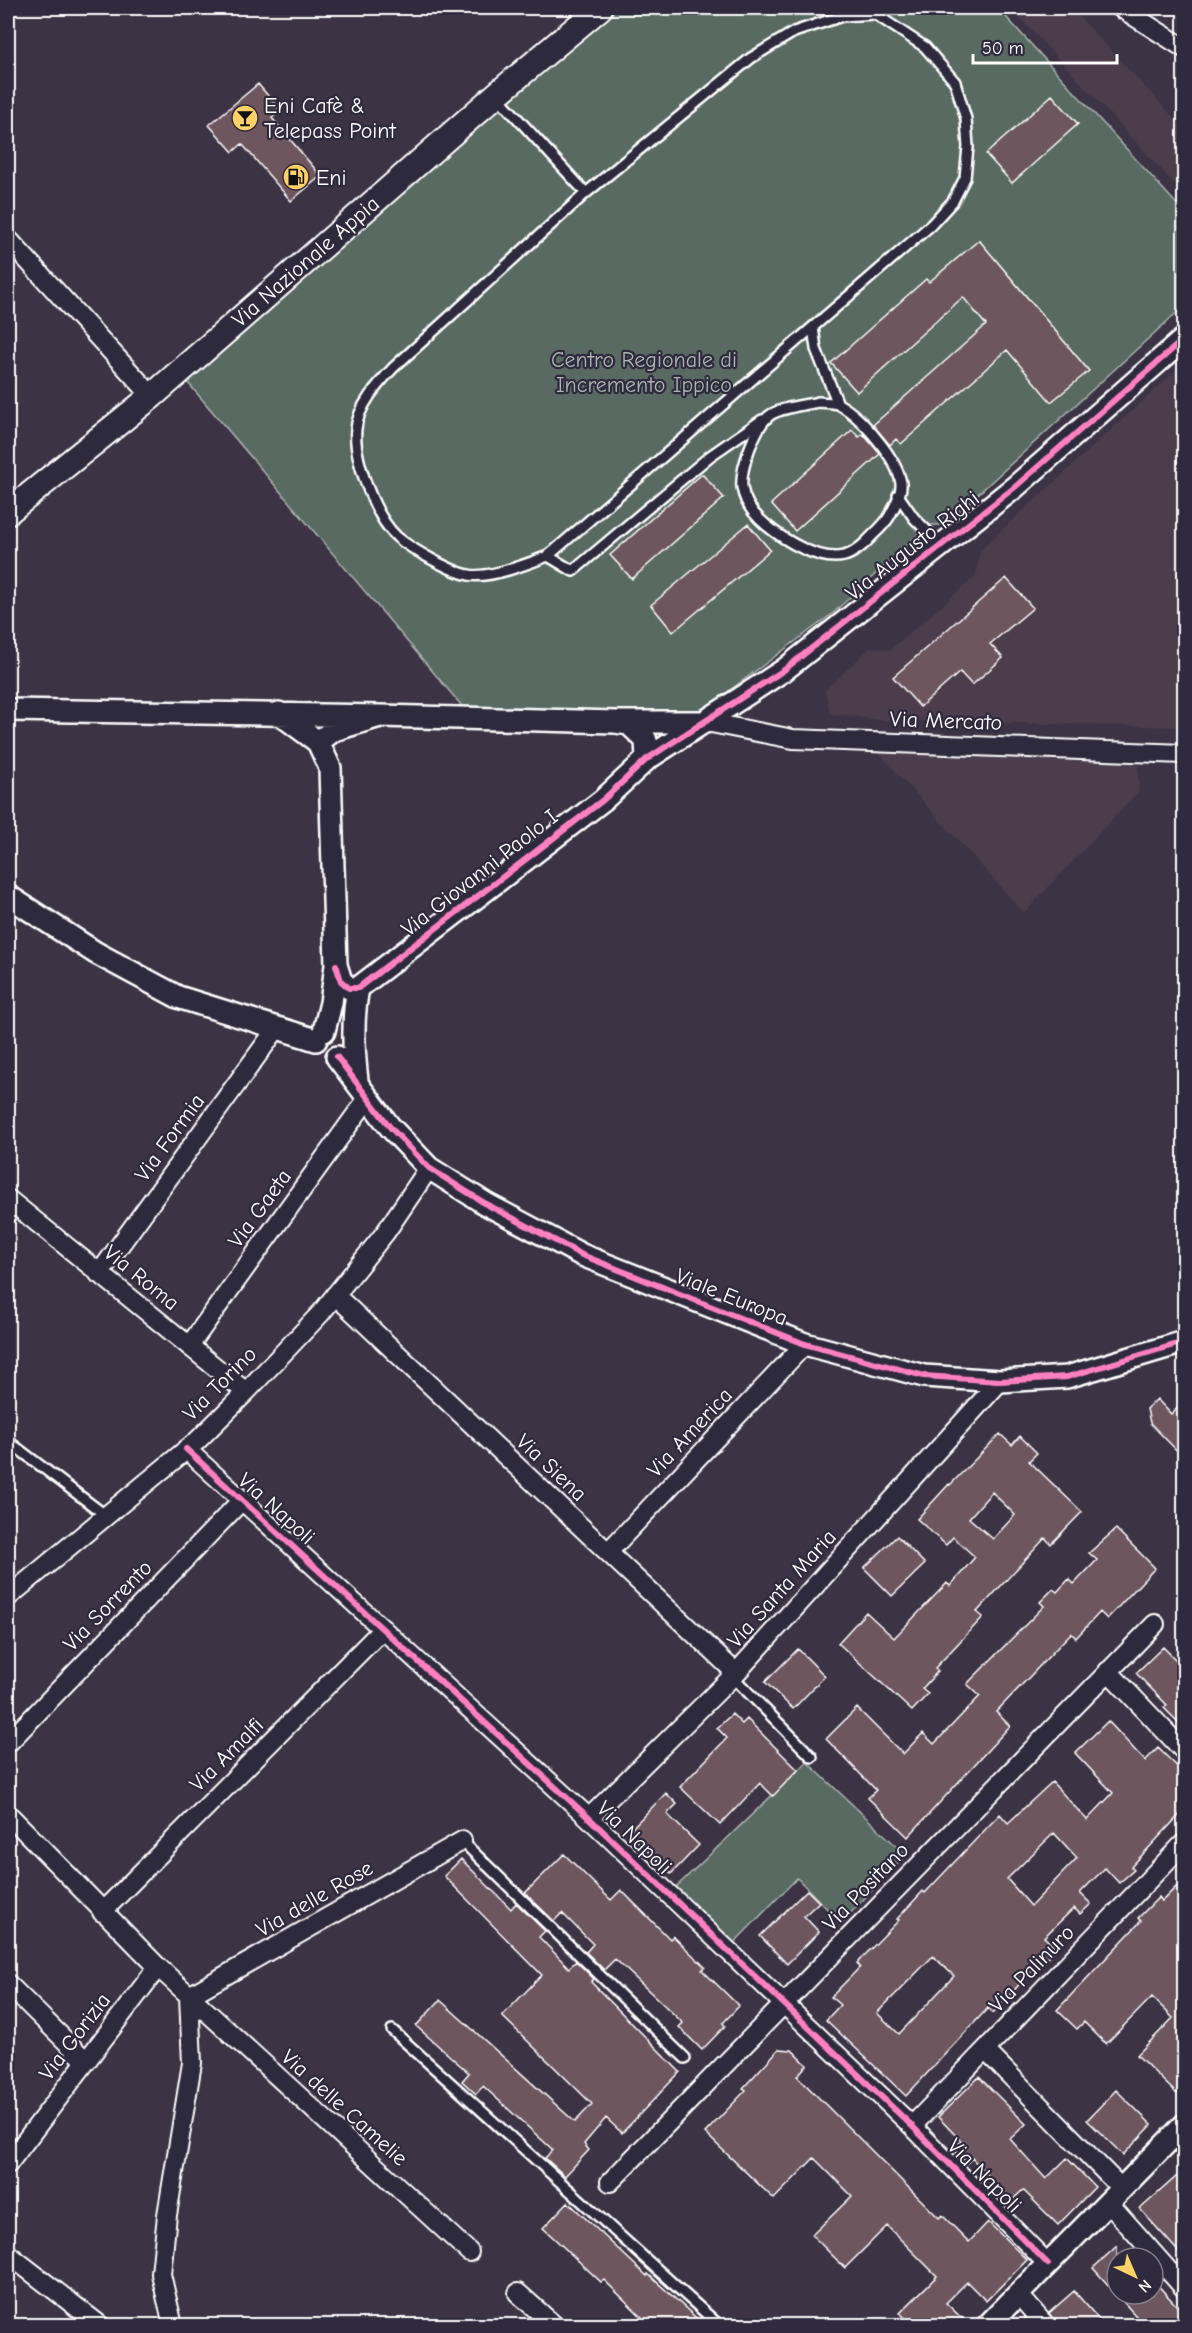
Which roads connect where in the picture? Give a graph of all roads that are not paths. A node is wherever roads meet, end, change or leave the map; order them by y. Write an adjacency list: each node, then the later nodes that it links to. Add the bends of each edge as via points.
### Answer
1 (600, 8): 4 (main road, Via Nazionale Appia)
2 (1121, 8): 3 (street)
3 (1185, 48)
4 (496, 95): 5 (lane); 9 (main road, Via Nazionale Appia)
5 (586, 193): 7 (lane, via 752,58 794,32 842,16 875,14 924,47 955,82 966,119 965,178 953,201 931,225); 15 (lane, via 393,368 370,393 356,428 358,462 376,506 396,537 435,561 470,576 511,570)
6 (8, 239): 9 (street)
7 (813, 327): 10 (lane, via 816,349); 15 (lane)
8 (1185, 339): 14 (street, Via Augusto Righi)
9 (152, 396): 13 (main road, Via Nazionale Appia)
10 (838, 404): 11 (lane, via 818,402); 12 (lane, via 866,427 889,457 901,484)
11 (770, 415): 12 (lane, via 756,433 746,458 742,485 747,504 760,520 793,544 825,556 845,556 886,522); 15 (lane, via 710,456 573,571)
12 (898, 495): 14 (lane)
13 (8, 512)
14 (941, 546): 20 (street, Via Augusto Righi, via 784,670)
15 (548, 556)
16 (8, 710): 17 (street)
17 (279, 713): 18 (street); 21 (street)
18 (380, 716): 19 (street); 21 (street, via 334,730)
19 (615, 722): 20 (street); 23 (street, via 629,724 646,740)
20 (706, 722): 22 (street, Via Mercato, via 793,739); 23 (street, Via Augusto Righi)
21 (318, 742): 25 (street, via 330,768)
22 (1185, 754)
23 (647, 759): 26 (street, Via Giovanni Paolo I, via 603,800)
24 (8, 896): 27 (street, via 96,953 178,997)
25 (336, 965): 26 (street, via 341,981 349,988); 28 (street, via 331,1005)
26 (358, 988): 29 (street, via 353,1013)
27 (277, 1028): 28 (street); 33 (street, Via Formia)
28 (320, 1035): 29 (street, Viale Europa, via 333,1030 342,1035 345,1045 337,1057)
29 (357, 1080): 30 (street, Viale Europa)
30 (368, 1098): 31 (street, Viale Europa); 37 (street, Via Gaeta)
31 (429, 1168): 34 (street, Via Torino, via 385,1233); 36 (street, Viale Europa, via 486,1204 582,1255)
32 (8, 1199): 33 (street, Via Roma)
33 (99, 1274): 37 (street, Via Roma)
34 (335, 1295): 39 (street, Via Torino); 44 (street, Via Siena)
35 (1185, 1342): 38 (street, Viale Europa, via 1067,1377)
36 (805, 1344): 38 (street, Viale Europa, via 924,1376); 44 (street, Via America)
37 (189, 1346): 39 (street, Via Roma)
38 (1000, 1381): 49 (street, Via Santa Maria)
39 (246, 1392): 41 (street, Via Torino)
40 (8, 1441): 43 (lane)
41 (186, 1449): 42 (street, Via Napoli); 43 (street, Via Torino)
42 (242, 1500): 47 (street, Via Napoli); 50 (street, Via Sorrento)
43 (105, 1515): 45 (street, Via Torino)
44 (608, 1552): 49 (street, Via Siena)
45 (8, 1597)
46 (1155, 1624): 48 (street, Via Positano)
47 (383, 1629): 54 (street, Via Napoli); 57 (street, Via Amalfi)
48 (1108, 1671): 51 (street); 61 (street, Via Positano)
49 (734, 1675): 52 (lane); 54 (street, Via Santa Maria)
50 (8, 1743)
51 (1185, 1751)
52 (812, 1757)
53 (8, 1814): 57 (street, Via delle Camelie)
54 (589, 1818): 61 (street, Via Napoli)
55 (462, 1842): 60 (street, Via delle Rose); 64 (lane)
56 (1185, 1843): 63 (street, Via Palinuro)
57 (102, 1912): 58 (street, Via delle Camelie)
58 (158, 1967): 60 (street, Via delle Camelie); 65 (street, Via Gorizia)
59 (8, 1984): 65 (street)
60 (189, 1996): 71 (street, Via delle Camelie); 78 (street, via 192,2063 161,2274)
61 (784, 2004): 67 (street, Via Napoli); 69 (street, Via Positano)
62 (392, 2030): 80 (lane)
63 (985, 2050): 67 (street, Via Palinuro); 70 (street)
64 (685, 2058)
65 (86, 2060): 68 (street, Via Gorizia)
66 (1185, 2125): 70 (street)
67 (912, 2126): 73 (street, Via Napoli)
68 (8, 2164)
69 (610, 2182)
70 (1115, 2196): 73 (street); 74 (street)
71 (469, 2252)
72 (8, 2254): 77 (street)
73 (1048, 2264): 76 (street)
74 (1185, 2288)
75 (518, 2293): 79 (street)
76 (1018, 2294): 81 (street); 82 (street)
77 (101, 2325)
78 (173, 2325)
79 (555, 2325)
80 (720, 2325)
81 (987, 2325)
82 (1046, 2325)

